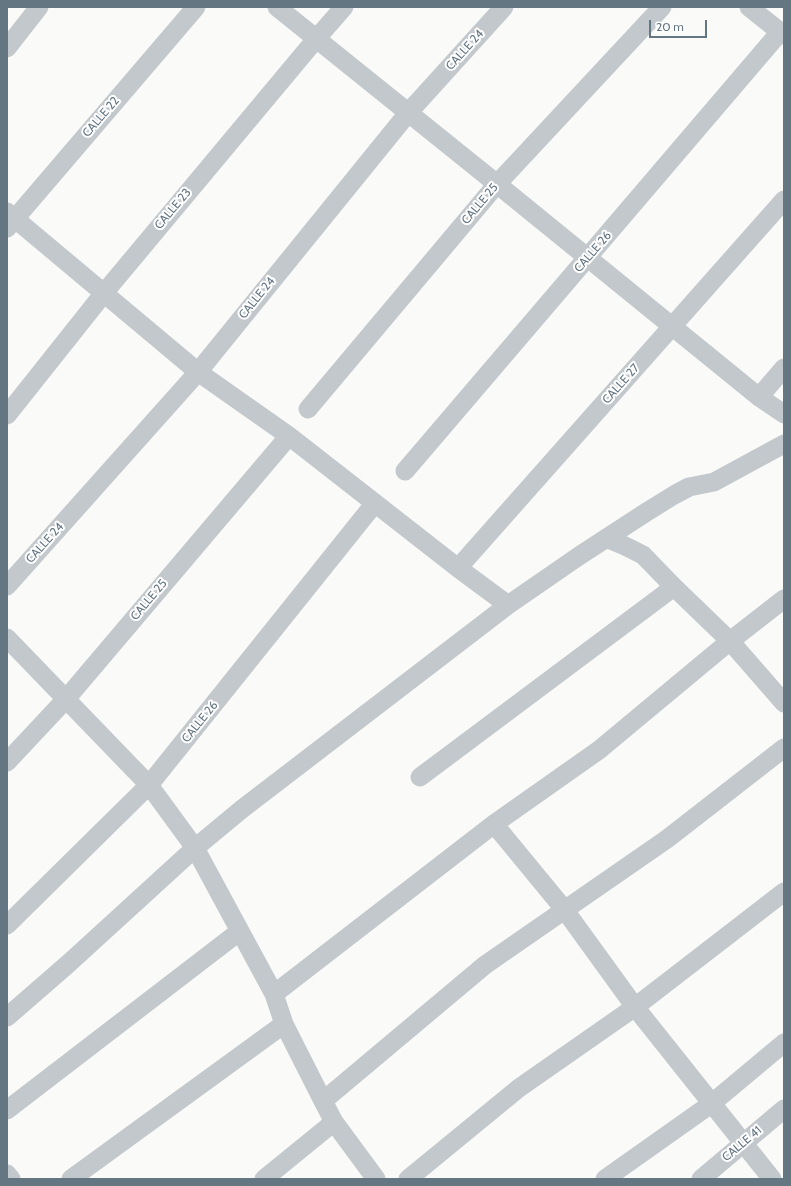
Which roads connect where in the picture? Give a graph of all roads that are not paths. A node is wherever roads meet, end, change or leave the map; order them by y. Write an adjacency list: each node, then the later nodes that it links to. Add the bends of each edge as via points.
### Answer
1 (39, 7): 10 (street)
2 (196, 7): 14 (street, CALLE 22)
3 (277, 7): 9 (street)
4 (344, 7): 9 (street, CALLE 23)
5 (504, 7): 11 (street, CALLE 24)
6 (662, 7): 12 (street, CALLE 25)
7 (749, 7): 8 (street)
8 (782, 34): 15 (street, CALLE 26)
9 (316, 39): 11 (street); 16 (street, CALLE 23)
10 (7, 48)
11 (408, 113): 12 (street); 19 (street, CALLE 24)
12 (497, 184): 15 (street); 21 (street, CALLE 25)
13 (784, 200): 17 (street, CALLE 27)
14 (10, 219): 16 (street)
15 (588, 258): 17 (street); 26 (street, CALLE 26)
16 (104, 293): 19 (street); 23 (street, CALLE 23)
17 (672, 326): 20 (street); 29 (street, CALLE 27)
18 (784, 368): 20 (street)
19 (198, 372): 24 (street); 30 (street, CALLE 24)
20 (759, 397): 22 (street)
21 (308, 409)
22 (784, 414)
23 (7, 415)
24 (289, 436): 27 (street); 36 (street, CALLE 25)
25 (784, 444): 28 (street, via 714,482 689,487)
26 (405, 471)
27 (375, 503): 29 (street); 41 (street, CALLE 26)
28 (606, 538): 31 (street, via 643,555); 33 (street)
29 (458, 568): 33 (street)
30 (7, 586)
31 (674, 587): 35 (street); 40 (street)
32 (784, 599): 35 (street)
33 (508, 605): 43 (street)
34 (7, 638): 36 (street)
35 (730, 641): 37 (street); 42 (street, via 599,750)
36 (66, 699): 39 (street, CALLE 25); 41 (street)
37 (784, 703)
38 (784, 748): 45 (street, via 667,839)
39 (7, 762)
40 (420, 777)
41 (149, 785): 43 (street); 46 (street, CALLE 26)
42 (494, 824): 45 (street); 48 (street)
43 (195, 848): 47 (street); 50 (street)
44 (784, 892): 49 (street)
45 (564, 909): 49 (street); 53 (street, via 485,965)
46 (7, 924)
47 (240, 931): 48 (street); 56 (street)
48 (274, 994): 51 (street)
49 (635, 1007): 54 (street); 64 (street, via 519,1088)
50 (7, 1017)
51 (284, 1024): 53 (street); 61 (street)
52 (784, 1043): 54 (street)
53 (323, 1101): 57 (street)
54 (711, 1104): 58 (street); 65 (street)
55 (784, 1109): 58 (street, CALLE 41)
56 (7, 1110)
57 (334, 1122): 62 (street); 63 (street)
58 (743, 1143): 66 (street, CALLE 41); 67 (street)
59 (7, 1174): 60 (street)
60 (11, 1179)
61 (71, 1179)
62 (264, 1179)
63 (376, 1179)
64 (408, 1179)
65 (605, 1179)
66 (701, 1179)
67 (772, 1179)

